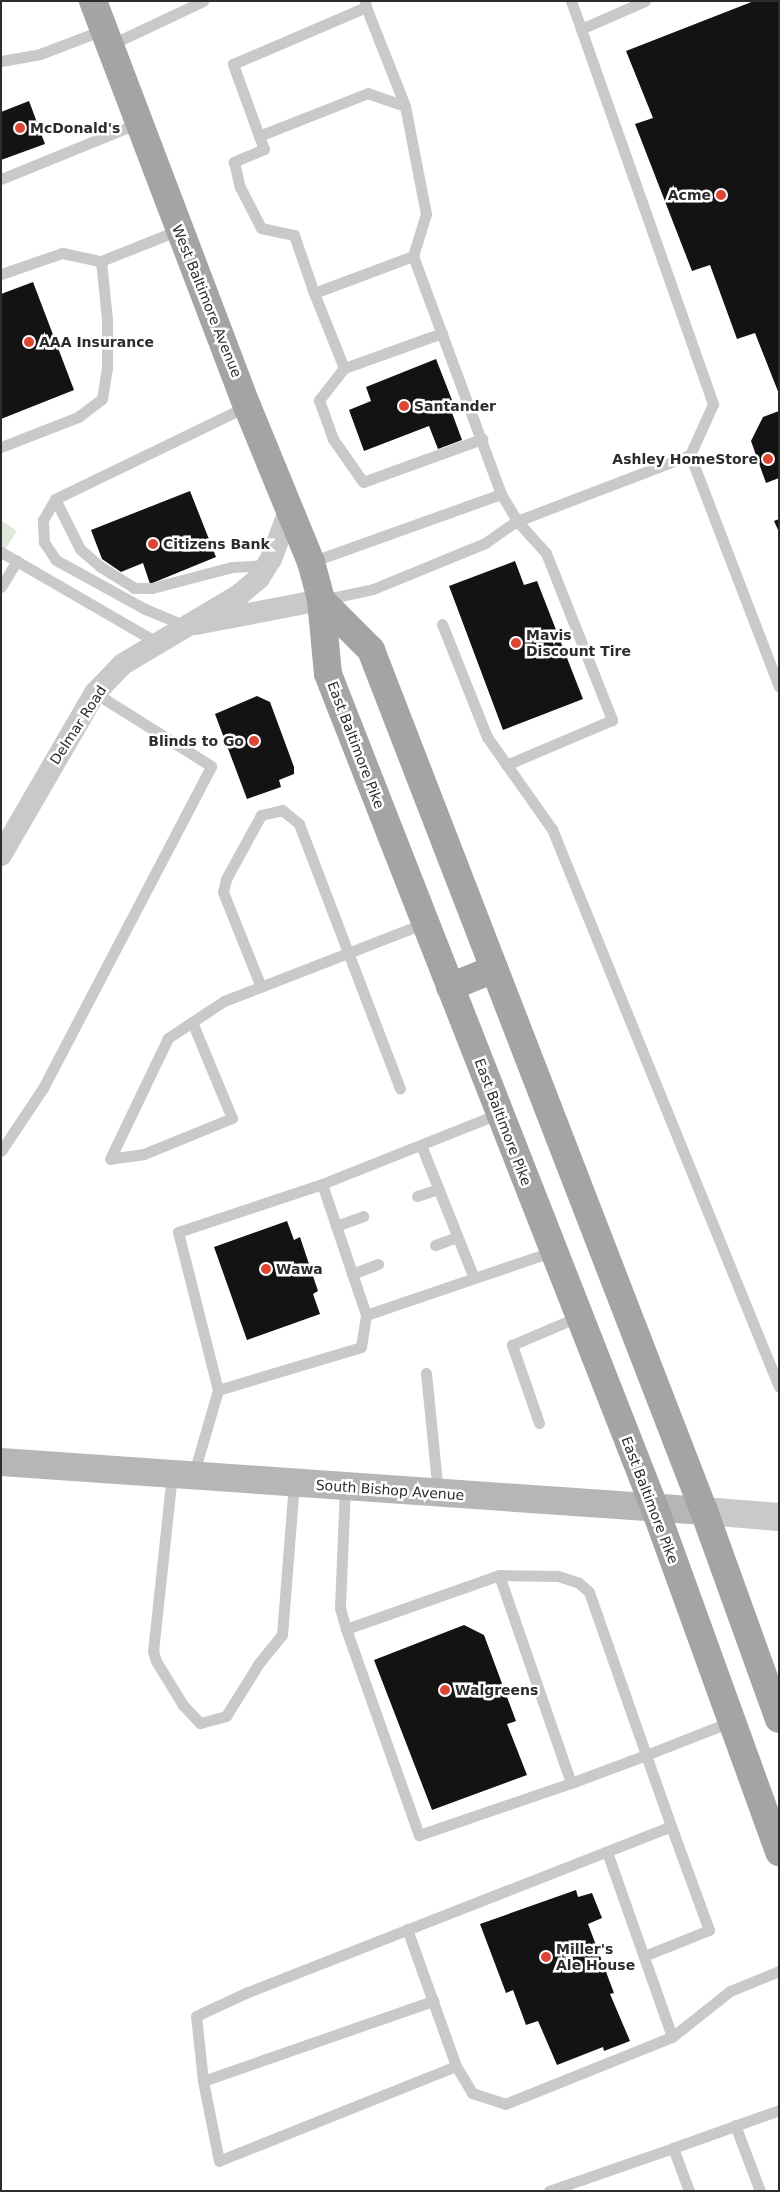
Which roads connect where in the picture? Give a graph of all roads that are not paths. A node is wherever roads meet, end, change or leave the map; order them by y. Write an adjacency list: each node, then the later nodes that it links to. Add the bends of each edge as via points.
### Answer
1 (93, 1): 7 (main road, West Baltimore Avenue)
2 (203, 1): 7 (lane)
3 (571, 1): 6 (lane)
4 (645, 1): 6 (lane)
5 (365, 4): 9 (lane); 11 (lane, via 233,64)
6 (582, 29): 23 (lane, via 713,404)
7 (106, 38): 8 (lane); 10 (main road, West Baltimore Avenue)
8 (1, 61)
9 (405, 106): 11 (lane, via 368,93); 14 (lane, via 426,214)
10 (138, 122): 12 (lane); 13 (main road, West Baltimore Avenue)
11 (259, 136): 17 (lane, via 264,149 234,162 240,187 261,228 294,235)
12 (1, 180)
13 (179, 230): 15 (lane); 20 (main road, West Baltimore Avenue)
14 (413, 256): 17 (lane); 18 (lane)
15 (101, 261): 16 (lane, via 62,253); 22 (lane, via 107,319 107,368 102,400 78,417)
16 (1, 274)
17 (314, 293): 19 (lane)
18 (442, 333): 19 (lane); 21 (lane)
19 (344, 368): 21 (lane, via 319,400 333,439 363,482)
20 (248, 406): 25 (lane); 26 (main road, West Baltimore Avenue)
21 (482, 439): 24 (lane)
22 (1, 447)
23 (690, 455): 27 (lane); 37 (lane)
24 (501, 494): 27 (lane); 30 (lane)
25 (55, 499): 31 (lane, via 80,548 101,567 134,588 152,588 232,567); 35 (lane, via 43,520 44,542 56,560 144,609)
26 (290, 510): 30 (main road, West Baltimore Avenue); 31 (street, Delmar Road)
27 (517, 521): 33 (lane, via 485,543 373,589); 39 (lane, via 546,553 612,720)
28 (1, 552): 29 (lane)
29 (17, 560): 32 (lane); 36 (lane)
30 (311, 562): 33 (main road, West Baltimore Avenue)
31 (268, 565): 35 (street, Delmar Road, via 260,578 239,595)
32 (1, 588)
33 (322, 600): 35 (street, Delmar Road); 41 (main road, East Baltimore Pike, via 328,674); 43 (main road, via 371,650)
34 (442, 624): 39 (lane, via 487,737)
35 (186, 626): 36 (street, Delmar Road)
36 (156, 642): 38 (street, Delmar Road, via 123,664)
37 (779, 687)
38 (95, 693): 40 (street, Delmar Road); 50 (lane, via 211,766 43,1088)
39 (506, 765): 65 (lane, via 552,829)
40 (1, 855)
41 (425, 923): 42 (lane); 45 (main road, East Baltimore Pike)
42 (348, 953): 44 (lane); 44 (lane, via 299,824 282,810 260,815 226,879 223,892); 47 (lane)
43 (494, 970): 45 (main road); 74 (main road)
44 (260, 987): 46 (lane, via 224,1001)
45 (450, 987): 48 (main road, East Baltimore Pike)
46 (192, 1022): 46 (lane, via 168,1038 110,1159 144,1154 232,1118)
47 (400, 1088)
48 (500, 1113): 49 (lane); 58 (main road, East Baltimore Pike)
49 (421, 1145): 51 (lane); 52 (lane)
50 (1, 1151)
51 (322, 1184): 55 (lane); 66 (lane, via 178,1232)
52 (439, 1189): 53 (lane); 56 (lane)
53 (417, 1196)
54 (363, 1216): 55 (lane)
55 (336, 1226): 60 (lane)
56 (457, 1237): 57 (lane); 61 (lane)
57 (436, 1245)
58 (554, 1251): 61 (lane); 63 (main road, East Baltimore Pike)
59 (378, 1264): 60 (lane)
60 (352, 1274): 62 (lane)
61 (474, 1278): 62 (lane)
62 (366, 1315): 66 (lane, via 361,1347)
63 (580, 1316): 67 (lane, via 512,1345); 73 (main road, East Baltimore Pike)
64 (426, 1373): 72 (lane)
65 (779, 1386)
66 (218, 1390): 69 (lane)
67 (539, 1423)
68 (1, 1462): 69 (main road, South Bishop Avenue)
69 (182, 1475): 70 (main road, South Bishop Avenue); 70 (lane, via 153,1651 183,1705 200,1723 226,1716 259,1663 282,1635)
70 (294, 1483): 71 (main road, South Bishop Avenue)
71 (345, 1487): 72 (main road, South Bishop Avenue); 77 (lane, via 340,1608)
72 (438, 1493): 73 (main road, South Bishop Avenue)
73 (654, 1509): 74 (main road, South Bishop Avenue); 79 (main road, East Baltimore Pike)
74 (704, 1512): 75 (street, South Bishop Avenue); 78 (main road)
75 (779, 1517)
76 (499, 1575): 77 (lane); 80 (lane, via 558,1576 579,1583 590,1592); 81 (lane)
77 (346, 1629): 81 (lane, via 419,1835)
78 (779, 1719)
79 (730, 1722): 80 (lane); 84 (main road, East Baltimore Pike)
80 (646, 1755): 81 (lane); 82 (lane)
81 (571, 1783)
82 (670, 1826): 83 (lane); 86 (lane, via 709,1930)
83 (607, 1852): 85 (lane); 86 (lane)
84 (779, 1852)
85 (407, 1929): 88 (lane); 91 (lane, via 196,2016)
86 (644, 1956): 89 (lane)
87 (779, 1970): 89 (lane, via 730,1991)
88 (433, 2001): 90 (lane); 91 (lane)
89 (672, 2037): 90 (lane, via 505,2104 472,2093)
90 (456, 2066): 91 (lane, via 219,2161)
91 (203, 2081)
92 (779, 2110): 93 (lane)
93 (735, 2125): 94 (lane); 97 (lane)
94 (673, 2148): 95 (lane); 96 (lane)
95 (549, 2191)
96 (689, 2191)
97 (760, 2191)

